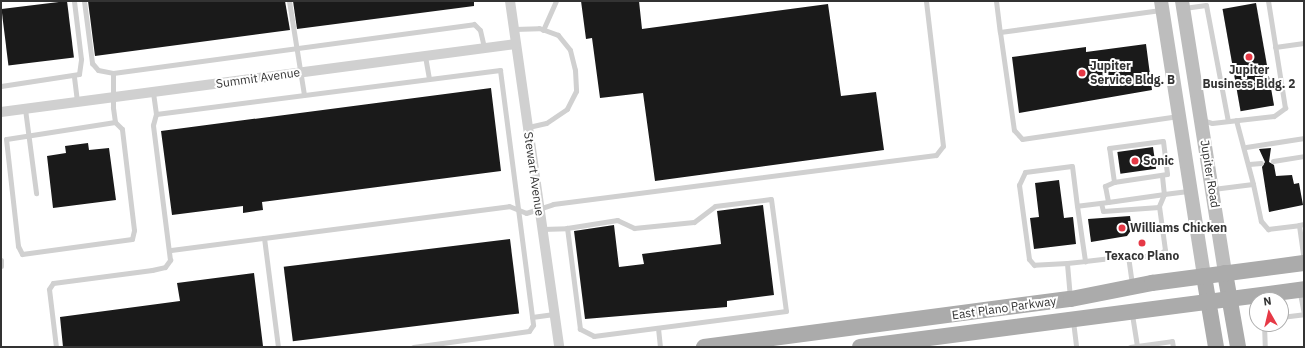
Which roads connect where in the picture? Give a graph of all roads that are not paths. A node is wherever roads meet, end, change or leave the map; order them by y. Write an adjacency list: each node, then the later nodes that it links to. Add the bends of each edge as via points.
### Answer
1 (74, 1): 23 (lane, via 81,66)
2 (84, 1): 21 (lane, via 92,63 98,70)
3 (289, 1): 19 (lane)
4 (510, 1): 12 (street, Stewart Avenue)
5 (556, 1): 13 (lane)
6 (926, 1): 57 (lane, via 943,146 936,155)
7 (996, 1): 14 (lane)
8 (1268, 1): 17 (lane)
9 (1205, 3): 10 (lane); 36 (lane)
10 (1183, 4): 11 (main road); 34 (main road, Jupiter Road)
11 (1161, 6): 14 (lane); 33 (main road, Jupiter Road)
12 (514, 29): 13 (lane); 16 (street, Stewart Avenue)
13 (543, 30): 38 (lane, via 558,35 570,50 576,91 567,109 546,123)
14 (1000, 32): 33 (lane, via 1014,130 1022,139)
15 (1304, 43): 17 (lane)
16 (516, 44): 18 (street, Summit Avenue); 38 (street, Stewart Avenue)
17 (1275, 47): 35 (lane, via 1285,108 1274,116)
18 (484, 48): 19 (lane, via 480,30 474,24); 20 (street, Summit Avenue)
19 (295, 49): 21 (lane); 22 (lane)
20 (425, 56): 22 (street, Summit Avenue); 24 (lane)
21 (113, 72): 28 (lane)
22 (300, 72): 26 (street, Summit Avenue); 27 (lane)
23 (74, 77): 25 (lane); 29 (lane)
24 (429, 79): 27 (lane); 58 (lane, via 500,70)
25 (1, 86)
26 (154, 92): 28 (street, Summit Avenue); 32 (lane)
27 (304, 95): 32 (lane)
28 (113, 97): 29 (street, Summit Avenue); 37 (lane)
29 (77, 102): 30 (street, Summit Avenue)
30 (25, 109): 31 (street, Summit Avenue); 39 (lane)
31 (1, 112)
32 (156, 114): 63 (lane, via 153,125)
33 (1179, 119): 34 (main road); 50 (main road, Jupiter Road)
34 (1201, 120): 36 (lane, via 1212,123); 49 (main road, Jupiter Road)
35 (1236, 120): 36 (lane); 41 (lane)
36 (1228, 121)
37 (115, 122): 39 (lane); 39 (lane, via 122,129 134,230 132,239 25,254 18,246 5,149 6,139 10,136)
38 (528, 127): 57 (street, Stewart Avenue)
39 (28, 134): 51 (lane)
40 (1304, 138): 41 (lane)
41 (1246, 147): 45 (lane)
42 (1304, 156): 43 (lane)
43 (1273, 161)
44 (1261, 163): 45 (lane)
45 (1249, 164): 48 (lane)
46 (1162, 176): 47 (lane); 47 (lane, via 1167,174 1163,142 1109,148); 52 (lane)
47 (1114, 182): 53 (lane, via 1105,186)
48 (1253, 184): 49 (lane); 59 (lane, via 1261,221 1268,229)
49 (1212, 189): 70 (main road, Jupiter Road)
50 (1191, 191): 52 (lane); 71 (main road, Jupiter Road)
51 (36, 193)
52 (1164, 194): 53 (lane); 56 (lane)
53 (1108, 202): 54 (lane)
54 (1101, 203): 55 (lane); 56 (lane, via 1103,211)
55 (1077, 206): 66 (lane); 68 (lane, via 1072,166 1024,172 1019,185 1029,259 1034,265)
56 (1159, 207): 64 (lane, via 1164,250 1157,256)
57 (540, 209): 58 (lane, via 526,213); 61 (street, Stewart Avenue)
58 (518, 210): 62 (lane, via 509,206); 80 (lane)
59 (1302, 224): 67 (lane)
60 (566, 228): 61 (lane); 82 (lane, via 580,329 594,336); 82 (lane, via 617,220 634,228 694,222 715,206 771,199 786,311)
61 (542, 229): 78 (street, Stewart Avenue)
62 (264, 238): 63 (lane); 87 (lane)
63 (170, 250): 86 (lane, via 165,267 53,283 49,290)
64 (1128, 256): 66 (lane); 72 (lane)
65 (1, 260): 69 (lane)
66 (1085, 261): 68 (lane)
67 (1304, 262): 70 (main road, East Plano Parkway)
68 (1067, 263): 74 (lane)
69 (1, 266)
70 (1225, 273): 71 (main road, East Plano Parkway); 75 (main road, Jupiter Road)
71 (1204, 276): 72 (main road, East Plano Parkway); 76 (main road, Jupiter Road)
72 (1132, 288): 74 (main road, East Plano Parkway)
73 (1302, 290): 75 (main road, East Plano Parkway); 79 (lane, via 1304,314)
74 (1070, 299): 81 (main road); 84 (main road, East Plano Parkway)
75 (1229, 299): 76 (main road, East Plano Parkway); 97 (main road, Jupiter Road)
76 (1208, 302): 77 (main road, East Plano Parkway); 96 (main road, Jupiter Road)
77 (1132, 313): 81 (main road, East Plano Parkway); 85 (lane)
78 (554, 314): 80 (lane); 89 (street, Stewart Avenue)
79 (1289, 316)
80 (532, 317): 88 (lane, via 528,331)
81 (1073, 320): 92 (main road, East Plano Parkway); 93 (lane)
82 (658, 328): 90 (lane)
83 (1264, 332): 98 (lane)
84 (764, 343): 91 (main road, East Plano Parkway)
85 (1137, 346): 94 (lane); 95 (lane, via 1172,341)
86 (56, 347)
87 (278, 347)
88 (413, 347)
89 (559, 347)
90 (660, 347)
91 (708, 347)
92 (860, 347)
93 (1076, 347)
94 (1130, 347)
95 (1173, 347)
96 (1216, 347)
97 (1238, 347)
98 (1265, 347)

